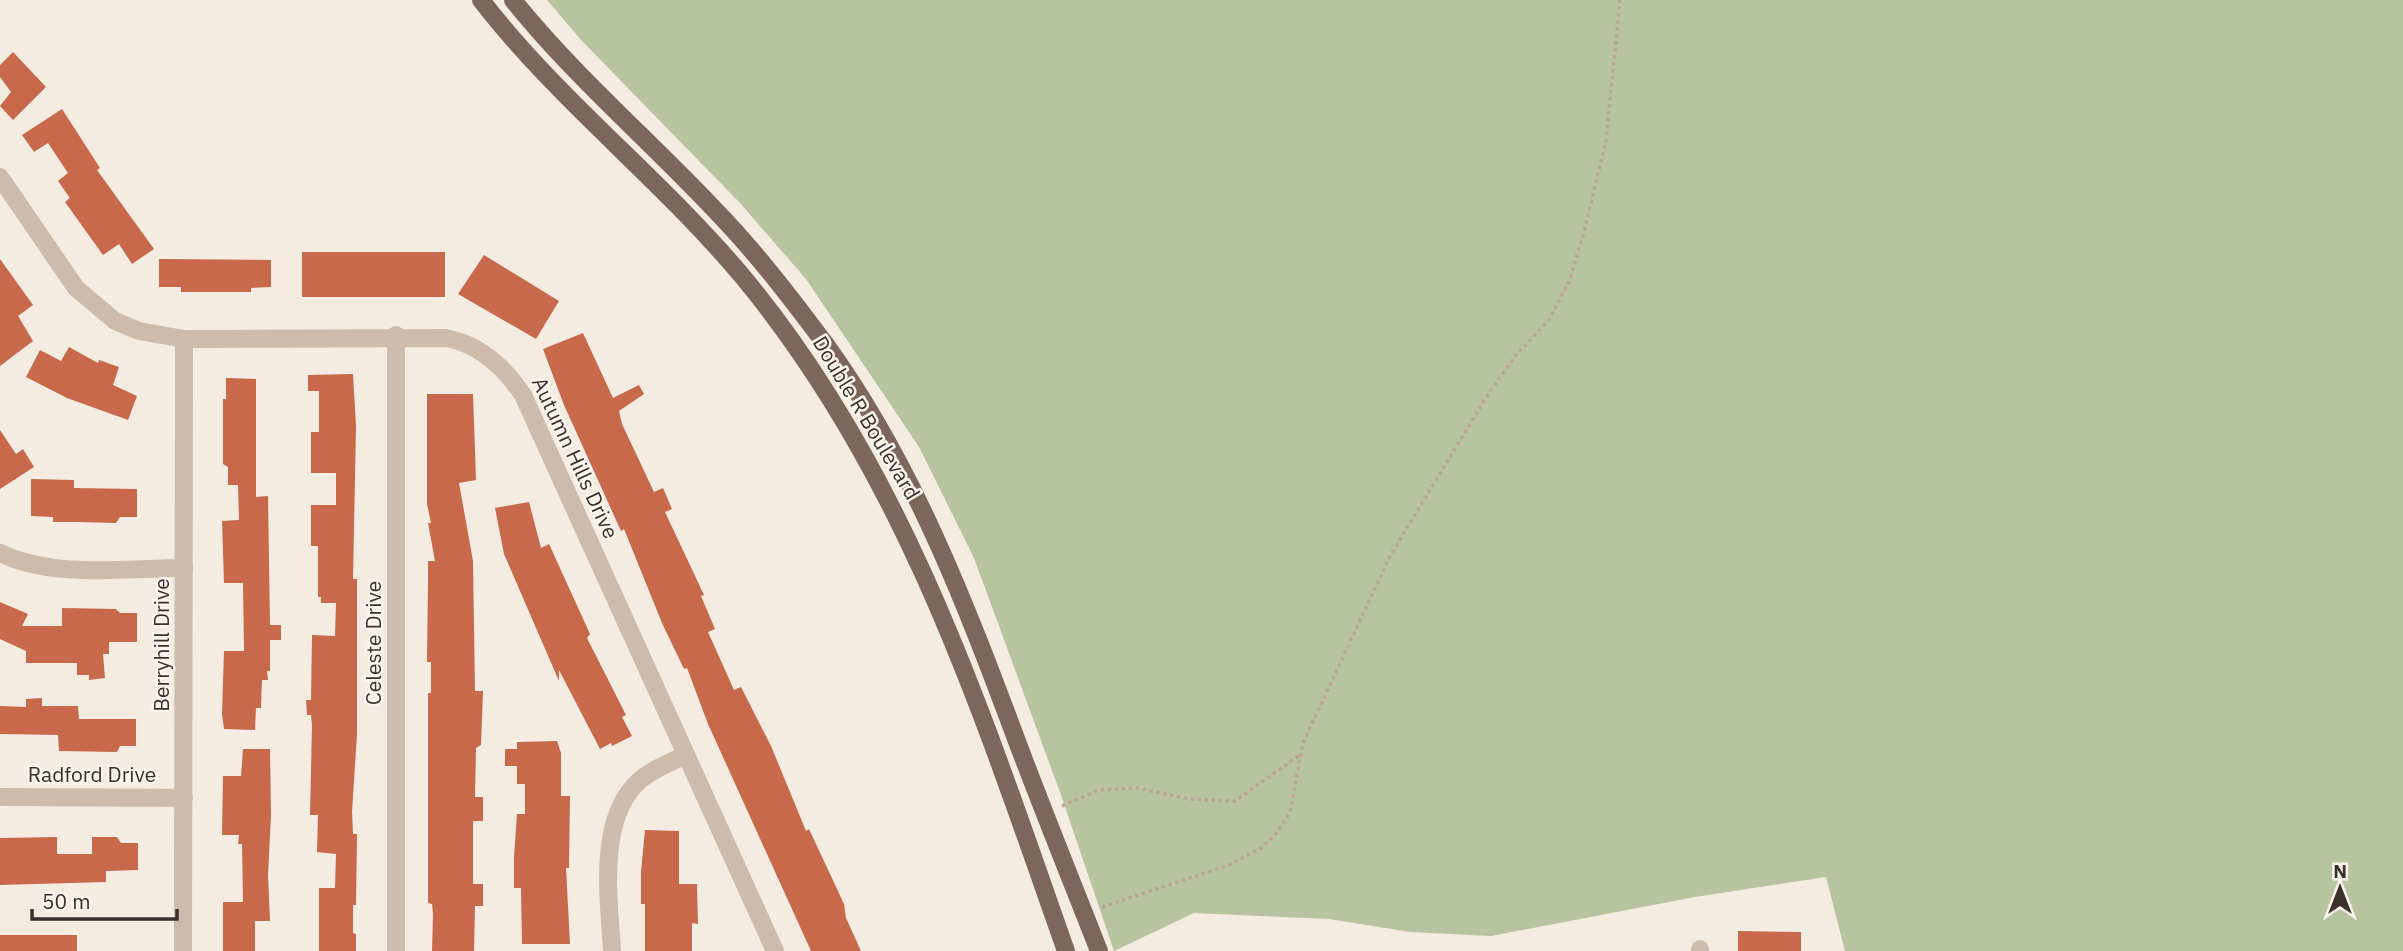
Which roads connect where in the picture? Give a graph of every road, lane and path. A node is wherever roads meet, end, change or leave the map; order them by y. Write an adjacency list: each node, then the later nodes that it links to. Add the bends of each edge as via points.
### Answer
1 (481, 0): 19 (main road, Double R Boulevard, via 537,68 682,210 743,277 846,421 900,519 937,601)
2 (513, 0): 20 (main road, Double R Boulevard, via 556,52 750,248 828,348 870,412 955,579)
3 (1620, 0): 9 (path, via 1606,141 1569,282 1548,321 1516,355 1485,399 1389,558 1331,678)
4 (0, 177): 6 (street, Autumn Hills Drive, via 93,306 139,331)
5 (396, 335): 6 (street, Autumn Hills Drive); 10 (street, Autumn Hills Drive, via 458,340 494,360 511,376); 16 (street, Celeste Drive)
6 (184, 339): 8 (street, Berryhill Drive)
7 (0, 553): 8 (street, via 62,568)
8 (184, 568): 12 (street, Berryhill Drive)
9 (1302, 754): 13 (path, via 1235,801 1189,799 1137,788 1099,790); 14 (path, via 1290,812 1261,848 1228,865)
10 (686, 755): 17 (street, via 640,780 616,814 611,835); 18 (street, Autumn Hills Drive)
11 (0, 797): 12 (street, Radford Drive)
12 (184, 798): 15 (street, Berryhill Drive)
13 (1062, 806)
14 (1102, 907)
15 (183, 951)
16 (396, 951)
17 (612, 951)
18 (775, 951)
19 (1066, 951)
20 (1099, 951)

